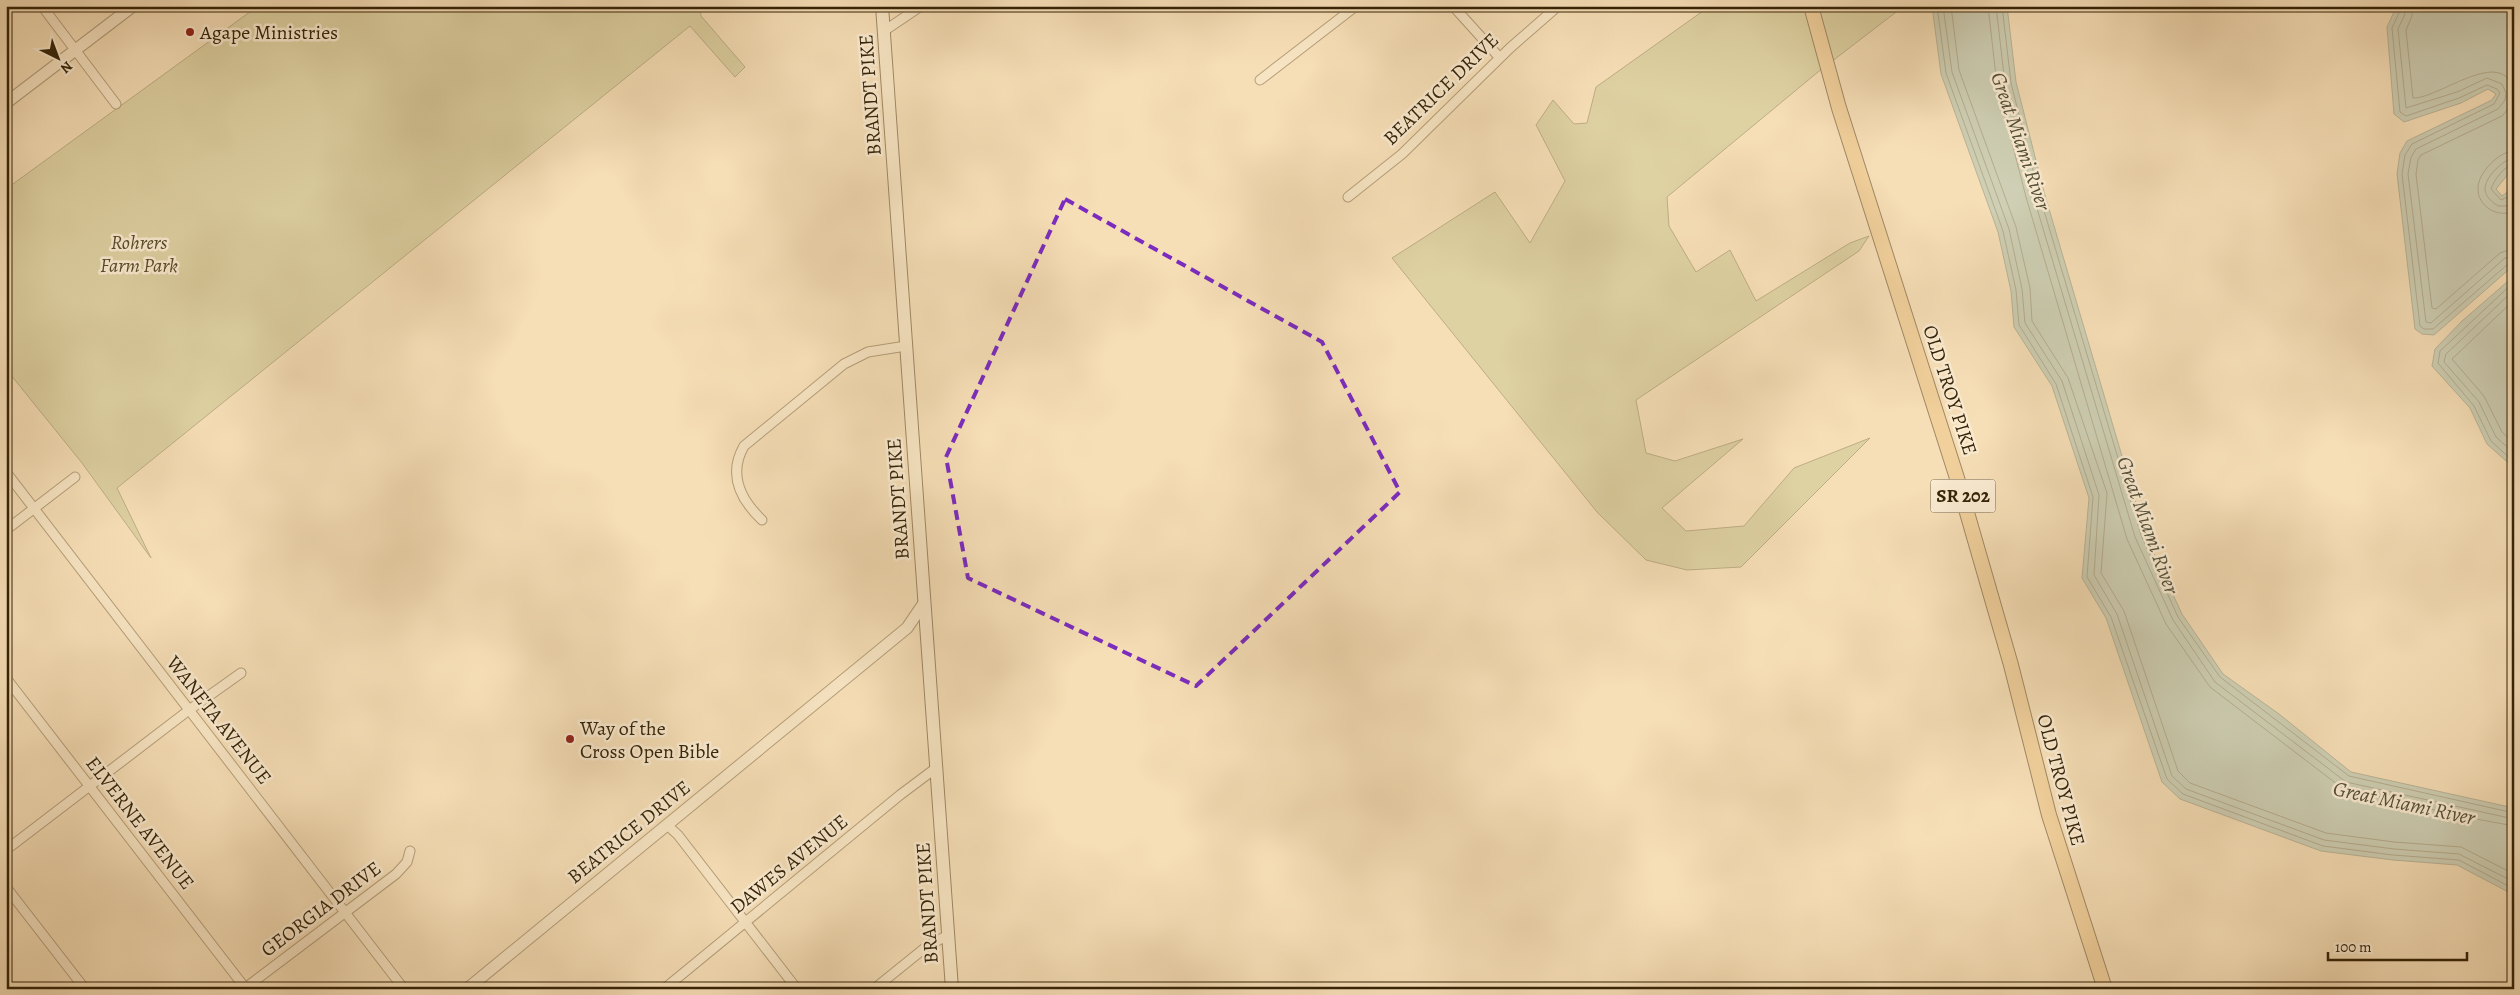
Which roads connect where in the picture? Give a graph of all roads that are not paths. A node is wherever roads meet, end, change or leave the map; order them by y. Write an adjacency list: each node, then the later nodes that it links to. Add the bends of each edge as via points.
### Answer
1 (42, 6): 10 (street)
2 (132, 6): 10 (street)
3 (882, 6): 9 (main road, BRANDT PIKE)
4 (921, 6): 9 (street)
5 (1356, 6): 12 (street)
6 (1453, 6): 11 (street)
7 (1558, 6): 11 (street, BEATRICE DRIVE)
8 (1811, 6): 43 (main road, OLD TROY PIKE / SR 202, via 1839,108 1957,478 1999,621 2049,815)
9 (884, 31): 16 (main road, BRANDT PIKE)
10 (75, 50): 13 (street); 14 (street)
11 (1500, 58): 15 (street, BEATRICE DRIVE, via 1414,143)
12 (1260, 80)
13 (6, 103)
14 (116, 104)
15 (1348, 197)
16 (906, 346): 20 (street, via 868,352 844,364 744,446 736,466 736,482 746,503); 22 (main road, BRANDT PIKE)
17 (6, 472): 19 (street, WANETA AVENUE)
18 (75, 478): 19 (street)
19 (34, 508): 21 (street); 25 (street, WANETA AVENUE)
20 (762, 520)
21 (6, 530)
22 (924, 603): 26 (main road, BRANDT PIKE); 28 (street, BEATRICE DRIVE, via 907,628)
23 (241, 673): 25 (street)
24 (6, 678): 27 (street, ELVERNE AVENUE)
25 (189, 710): 27 (street); 32 (street, WANETA AVENUE)
26 (936, 768): 33 (street, DAWES AVENUE); 34 (main road, BRANDT PIKE)
27 (90, 786): 29 (street); 35 (street, ELVERNE AVENUE)
28 (667, 825): 33 (street); 38 (street, BEATRICE DRIVE)
29 (6, 850)
30 (410, 851): 32 (street, GEORGIA DRIVE, via 396,874)
31 (6, 888): 36 (street)
32 (345, 912): 35 (street, GEORGIA DRIVE); 37 (street, WANETA AVENUE)
33 (745, 922): 39 (street, DAWES AVENUE); 40 (street)
34 (948, 935): 41 (street, via 926,946); 42 (main road, BRANDT PIKE)
35 (245, 988)
36 (85, 989)
37 (404, 989)
38 (467, 989)
39 (664, 989)
40 (797, 989)
41 (874, 989)
42 (952, 989)
43 (2105, 989)

